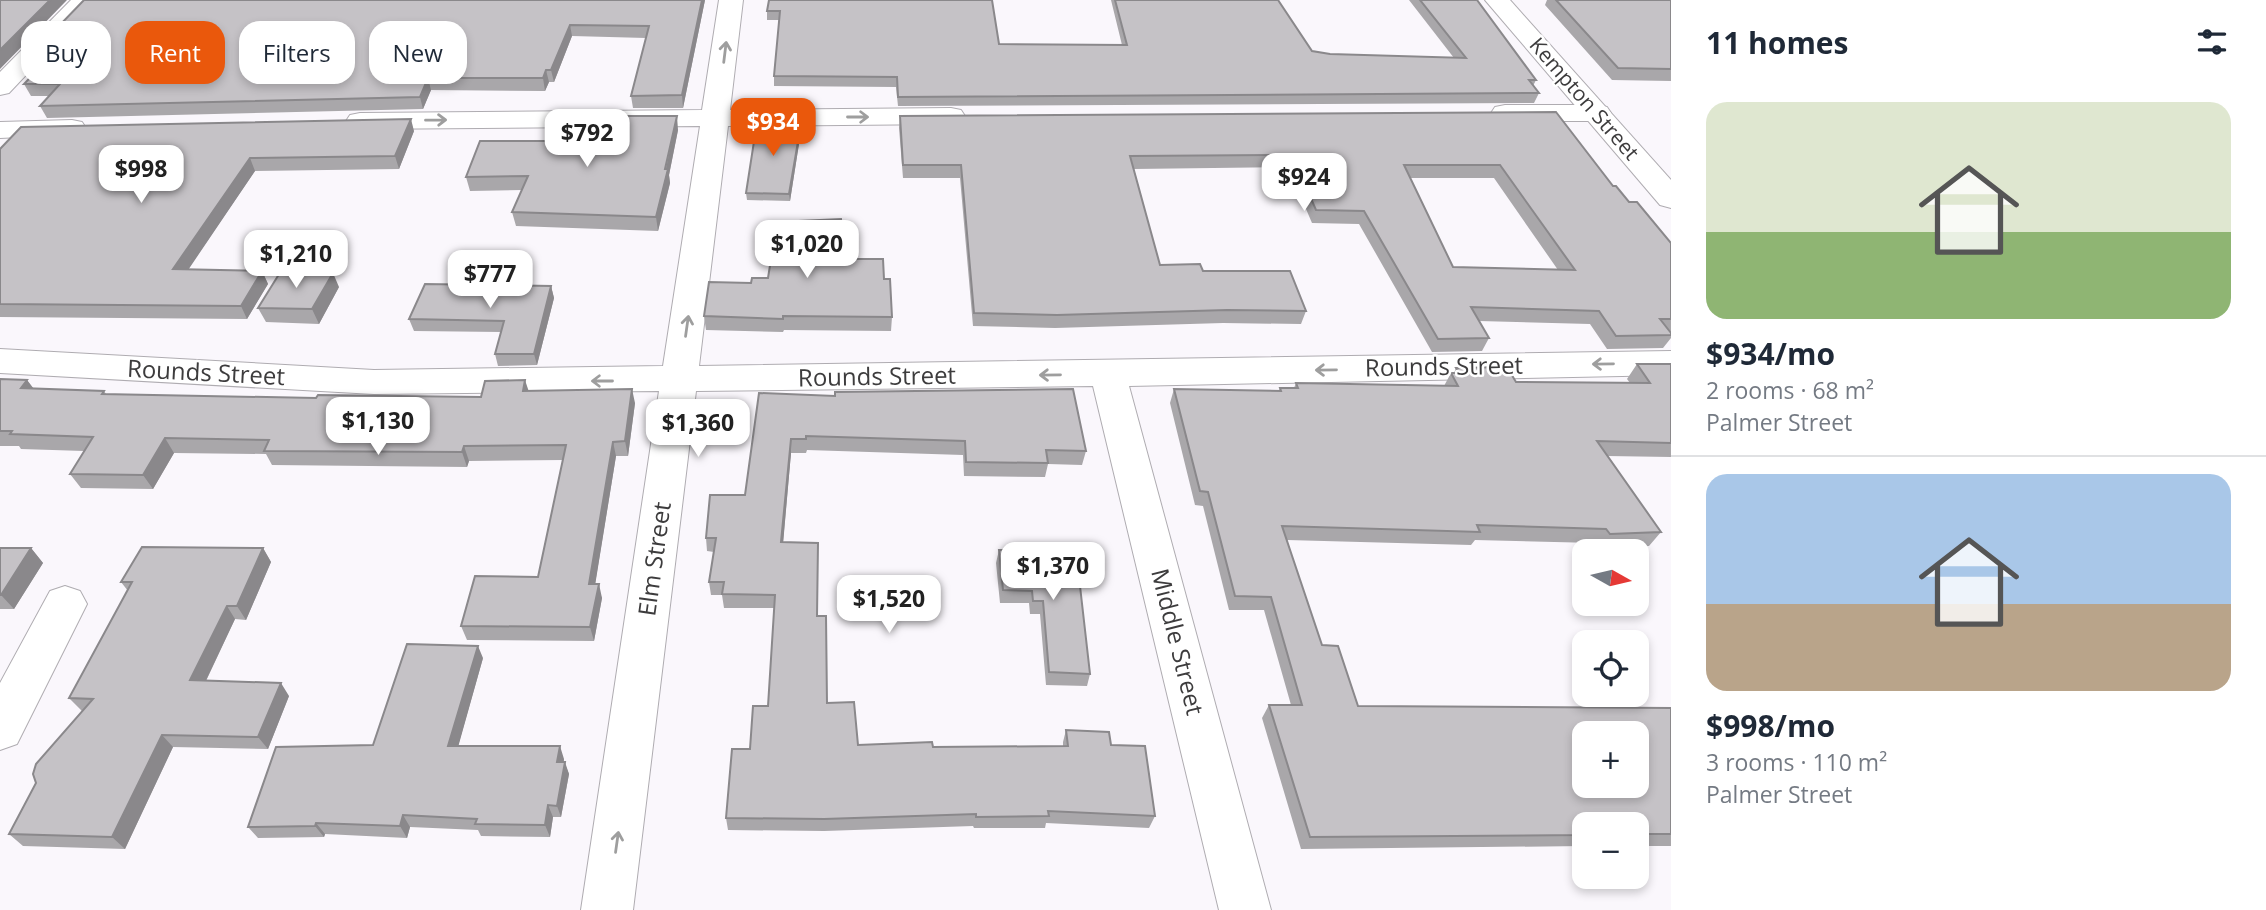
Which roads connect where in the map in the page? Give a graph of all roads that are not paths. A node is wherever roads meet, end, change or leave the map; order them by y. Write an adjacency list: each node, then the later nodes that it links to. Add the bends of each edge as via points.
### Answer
1 (85, 0): 4 (street)
2 (731, 0): 8 (street, Elm Street, one-way to 2)
3 (1497, 0): 6 (street, Kempton Street)
4 (0, 87)
5 (1474, 113): 6 (street)
6 (1597, 113): 12 (street, Kempton Street)
7 (981, 116): 8 (street, one-way to 7)
8 (717, 118): 9 (street, one-way to 8); 16 (street, Elm Street, one-way to 8)
9 (327, 121)
10 (95, 127): 11 (street)
11 (0, 130)
12 (1671, 198)
13 (0, 361): 16 (street, Rounds Street, one-way to 13, via 374,382)
14 (1671, 363): 15 (street, Rounds Street, one-way to 15)
15 (1108, 374): 16 (street, Rounds Street, one-way to 16); 20 (street, Middle Street)
16 (679, 380): 19 (street, Elm Street, one-way to 16)
17 (65, 604): 18 (street)
18 (0, 729)
19 (607, 910)
20 (1245, 910)

